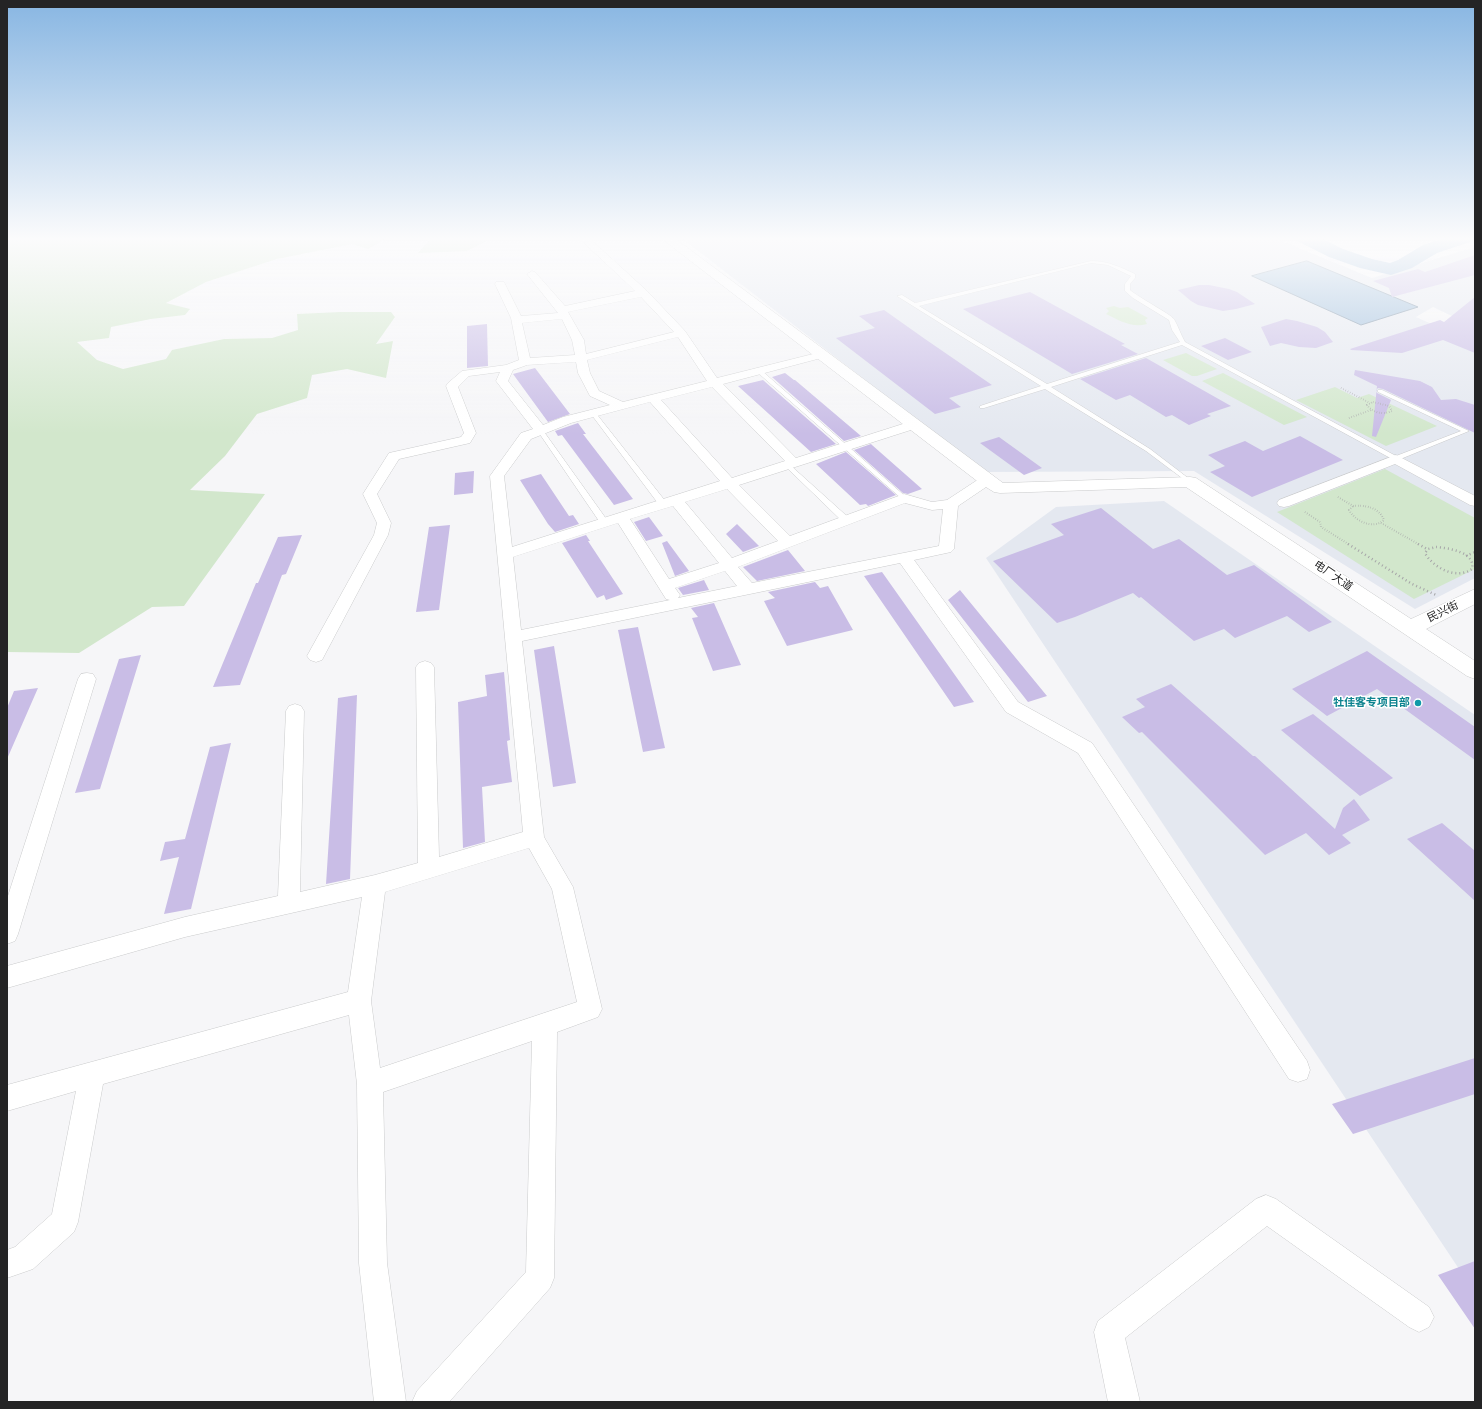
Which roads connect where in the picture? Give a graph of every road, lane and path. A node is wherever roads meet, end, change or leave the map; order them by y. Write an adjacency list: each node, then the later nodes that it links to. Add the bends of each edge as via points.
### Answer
1 (509, 303): 11 (street)
2 (556, 303): 10 (street)
3 (604, 303): 10 (street)
4 (652, 303): 12 (street)
5 (752, 303): 14 (street)
6 (911, 303): 9 (lane)
7 (924, 303): 9 (lane)
8 (1144, 303): 13 (lane, via 1171,319 1174,330)
9 (915, 305): 20 (lane)
10 (564, 313): 11 (street); 15 (street, via 578,340)
11 (517, 320): 16 (street)
12 (681, 333): 15 (street); 19 (street)
13 (1183, 343): 20 (lane); 29 (lane)
14 (821, 355): 18 (street); 30 (street)
15 (582, 358): 16 (street); 25 (street, via 584,373 594,393)
16 (525, 362): 17 (street)
17 (508, 368): 31 (street, via 502,381); 61 (street, via 466,373 452,386 470,433 465,440 394,456 370,494 384,523 381,535)
18 (759, 371): 19 (street); 32 (lane)
19 (714, 382): 23 (street); 34 (street)
20 (1046, 387): 26 (lane); 36 (lane, via 1148,450)
21 (1341, 388): 24 (path)
22 (1380, 390): 33 (lane, via 1466,431)
23 (653, 398): 25 (street); 37 (street)
24 (1370, 402): 27 (path, via 1367,405); 27 (path, via 1385,404 1392,410 1391,413 1384,414)
25 (621, 406): 28 (street)
26 (982, 407)
27 (1372, 410): 29 (path)
28 (594, 413): 31 (street); 39 (lane)
29 (1332, 424): 33 (lane)
30 (913, 425): 32 (street); 35 (street)
31 (540, 430): 45 (lane); 50 (street, via 526,436 497,476)
32 (844, 446): 34 (street); 38 (lane)
33 (1396, 459): 40 (street); 41 (street)
34 (790, 464): 37 (street); 44 (lane)
35 (986, 480): 36 (street, via 1000,488); 42 (street)
36 (1190, 482): 59 (street, 电厂大道)
37 (729, 483): 39 (street); 47 (street)
38 (904, 498): 42 (street, via 932,506); 44 (street)
39 (670, 502): 43 (street); 53 (street)
40 (1286, 502): 56 (path, via 1412,584)
41 (1475, 502)
42 (951, 504): 52 (street, via 946,549)
43 (621, 517): 45 (street); 54 (street)
44 (846, 520): 47 (street)
45 (604, 522): 50 (street)
46 (1381, 523): 46 (path, via 1362,522 1353,517 1349,510 1353,506 1373,509 1384,517); 48 (path)
47 (787, 542): 53 (street)
48 (1428, 549): 51 (path, via 1444,547); 51 (path, via 1425,553 1430,562 1451,572 1470,572 1473,569)
49 (1475, 552): 51 (path)
50 (505, 554): 60 (street)
51 (1466, 556)
52 (904, 558): 55 (street); 74 (street, via 1012,707 1085,748)
53 (729, 565): 54 (street); 55 (street)
54 (666, 585): 58 (street)
55 (748, 590): 58 (street)
56 (1439, 596)
57 (1475, 596): 59 (street, 民兴街)
58 (678, 604): 60 (street)
59 (1410, 628): 63 (street, 电厂大道)
60 (513, 637): 66 (street)
61 (316, 656)
62 (425, 667): 67 (street)
63 (1475, 671)
64 (87, 679): 70 (street)
65 (295, 711): 69 (street)
66 (534, 838): 67 (street); 73 (street, via 562,887 590,1009)
67 (429, 869): 68 (street)
68 (376, 885): 69 (street); 72 (street)
69 (289, 904): 71 (street, via 185,927)
70 (7, 934)
71 (7, 977)
72 (359, 1001): 75 (street); 76 (street)
73 (545, 1024): 76 (street); 81 (street, via 540,1278)
74 (1298, 1070)
75 (92, 1074): 77 (street); 78 (street, via 64,1222 23,1259)
76 (370, 1084): 80 (street, via 373,1263)
77 (7, 1098)
78 (7, 1264)
79 (1419, 1317): 82 (street, via 1266,1209 1109,1332)
80 (390, 1402)
81 (428, 1402)
82 (1124, 1402)

